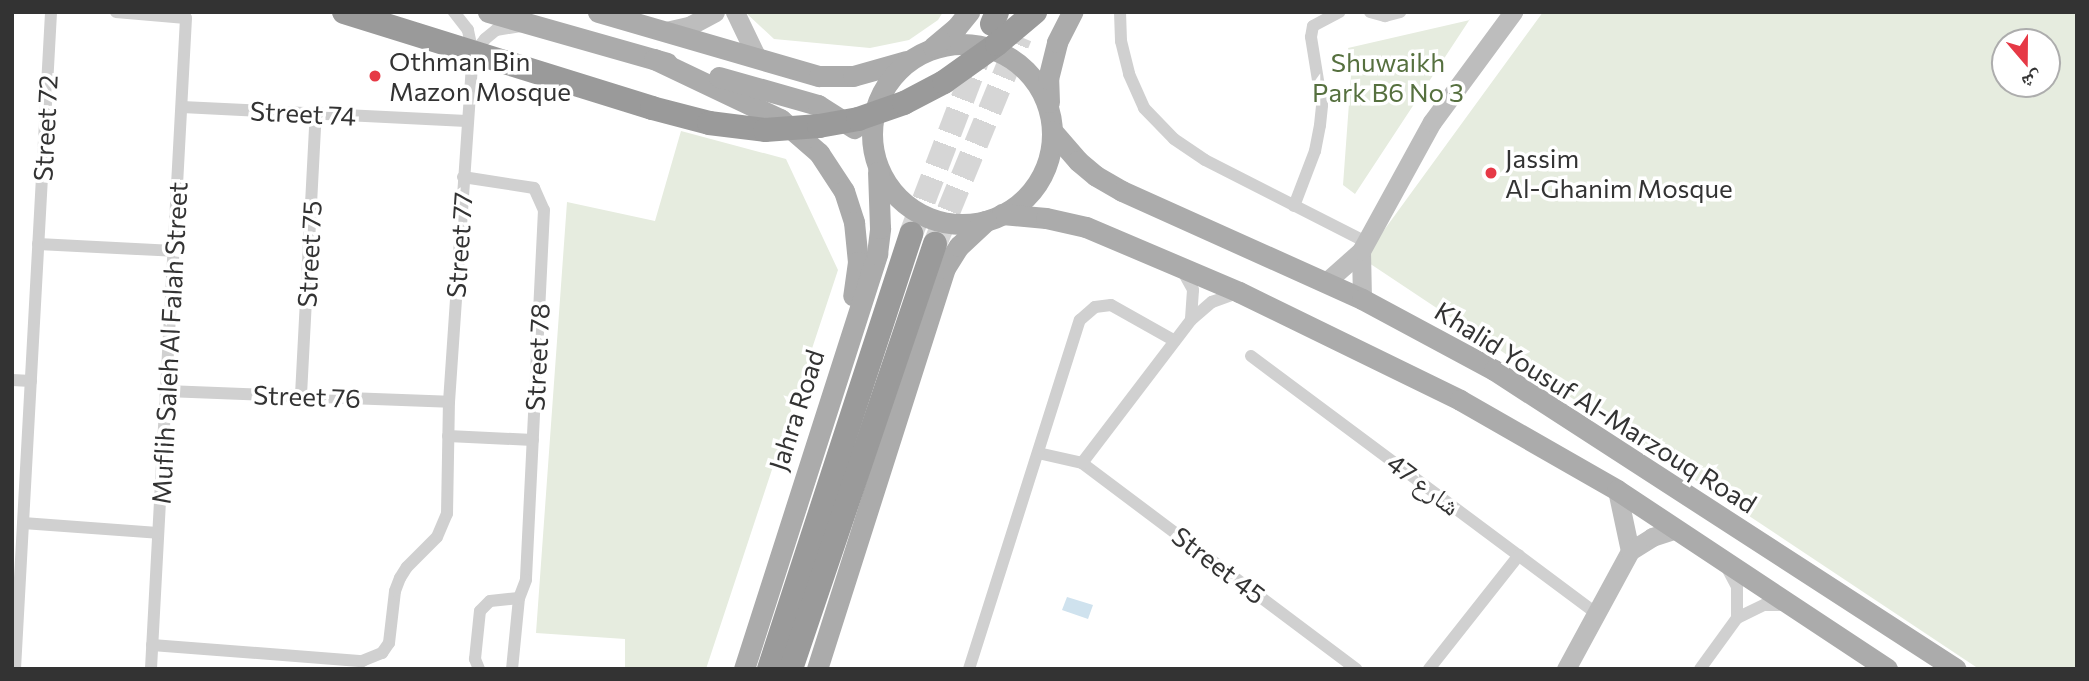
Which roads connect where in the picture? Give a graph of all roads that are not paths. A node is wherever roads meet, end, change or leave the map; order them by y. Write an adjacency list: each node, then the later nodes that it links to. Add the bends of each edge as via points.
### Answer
1 (51, 12): 33 (street, Street 72)
2 (116, 12): 24 (street, Muflih Saleh Al Falah Street, via 186,18)
3 (344, 12): 10 (highway, bridge, via 652,108 709,123 765,130 845,121 904,103 944,82)
4 (454, 12): 20 (street, Street 77, via 468,30)
5 (488, 12): 17 (main road)
6 (598, 12): 18 (main road)
7 (715, 12): 18 (street)
8 (735, 12): 22 (street)
9 (969, 12): 21 (main road)
10 (1033, 12): 19 (highway)
11 (1072, 12): 27 (main road, via 1057,42 1048,79)
12 (1121, 12): 30 (street, via 1121,41 1144,108 1174,139 1205,160)
13 (1339, 12): 30 (street, via 1313,26 1320,125)
14 (1370, 12): 15 (street, via 1385,16)
15 (1400, 12)
16 (1513, 12): 35 (street, via 1432,122)
17 (538, 26): 20 (street, via 496,30); 23 (main road)
18 (666, 31): 22 (main road)
19 (1020, 37)
20 (473, 54): 26 (street, Street 77)
21 (921, 54): 22 (main road, via 863,74 834,78); 27 (main road, via 955,44 980,45 1004,54 1024,68 1040,88); 28 (main road, via 890,80 876,106)
22 (757, 58)
23 (654, 59): 28 (main road, via 818,105 841,118); 45 (main road, via 780,119 813,146 838,180 854,222 858,262)
24 (182, 107): 25 (street, Street 74); 36 (street, Muflih Saleh Al Falah Street)
25 (316, 114): 26 (street, Street 74); 48 (street, Street 75)
26 (467, 121): 29 (street, Street 77)
27 (1051, 121): 31 (main road, via 1044,171 1027,196); 38 (main road, Khalid Yousuf Al-Marzouq Road, via 1096,176)
28 (875, 156): 31 (main road, via 886,183 913,210 948,223); 45 (main road, Jahra Road, via 880,228 877,254)
29 (463, 177): 49 (street, Street 77); 51 (street, Street 78, via 527,185 534,188 544,210)
30 (1294, 205): 35 (street)
31 (994, 217): 37 (main road, via 1046,218 1086,227); 74 (main road, via 959,246 945,268)
32 (911, 234): 72 (highway, Jahra Road)
33 (38, 244): 36 (street); 46 (street, Street 72)
34 (935, 244): 73 (highway)
35 (1363, 246): 38 (street); 40 (street)
36 (174, 251): 47 (street, Muflih Saleh Al Falah Street)
37 (1177, 264): 39 (main road); 41 (street, via 1193,290)
38 (1326, 282): 40 (main road, Khalid Yousuf Al-Marzouq Road)
39 (1239, 292): 41 (street, via 1212,302); 54 (main road, via 1460,400)
40 (1362, 299): 82 (main road, Khalid Yousuf Al-Marzouq Road, via 1494,370)
41 (1191, 320): 42 (street)
42 (1175, 341): 52 (street, via 1111,305 1088,311 1076,330); 53 (street)
43 (1251, 356): 59 (street, شارع 47)
44 (12, 380): 46 (street)
45 (836, 380): 71 (main road, Jahra Road)
46 (31, 381): 55 (street, Street 72)
47 (166, 391): 48 (street, Street 76); 57 (street, Muflih Saleh Al Falah Street)
48 (301, 395): 49 (street, Street 76)
49 (449, 402): 50 (street, Street 77)
50 (448, 436): 51 (street); 65 (street, Street 77, via 447,514 437,537 400,578 389,643 382,653 362,661)
51 (533, 440): 61 (street, Street 78, via 526,580)
52 (1038, 453): 53 (street); 75 (street)
53 (1082, 463): 66 (street, Street 45)
54 (1616, 491): 56 (main road); 58 (street)
55 (23, 523): 57 (street); 67 (street, Street 72)
56 (1676, 529): 58 (street); 60 (main road)
57 (158, 533): 65 (street, Muflih Saleh Al Falah Street)
58 (1630, 551): 63 (street)
59 (1518, 555): 63 (street, شارع 47); 78 (street)
60 (1721, 559): 62 (main road); 64 (street, via 1737,587)
61 (519, 598): 69 (street, via 490,601 480,611); 70 (street, Street 78)
62 (1794, 607): 64 (street, via 1764,605); 81 (main road)
63 (1596, 613): 79 (street)
64 (1737, 618): 80 (street)
65 (152, 645): 68 (street, Muflih Saleh Al Falah Street)
66 (1335, 653): 76 (street); 77 (street, Street 45)
67 (15, 669)
68 (151, 669)
69 (478, 669)
70 (512, 669)
71 (744, 669)
72 (769, 669)
73 (791, 669)
74 (817, 669)
75 (969, 669)
76 (1331, 669)
77 (1356, 669)
78 (1429, 669)
79 (1566, 669)
80 (1700, 669)
81 (1886, 669)
82 (1956, 669)

